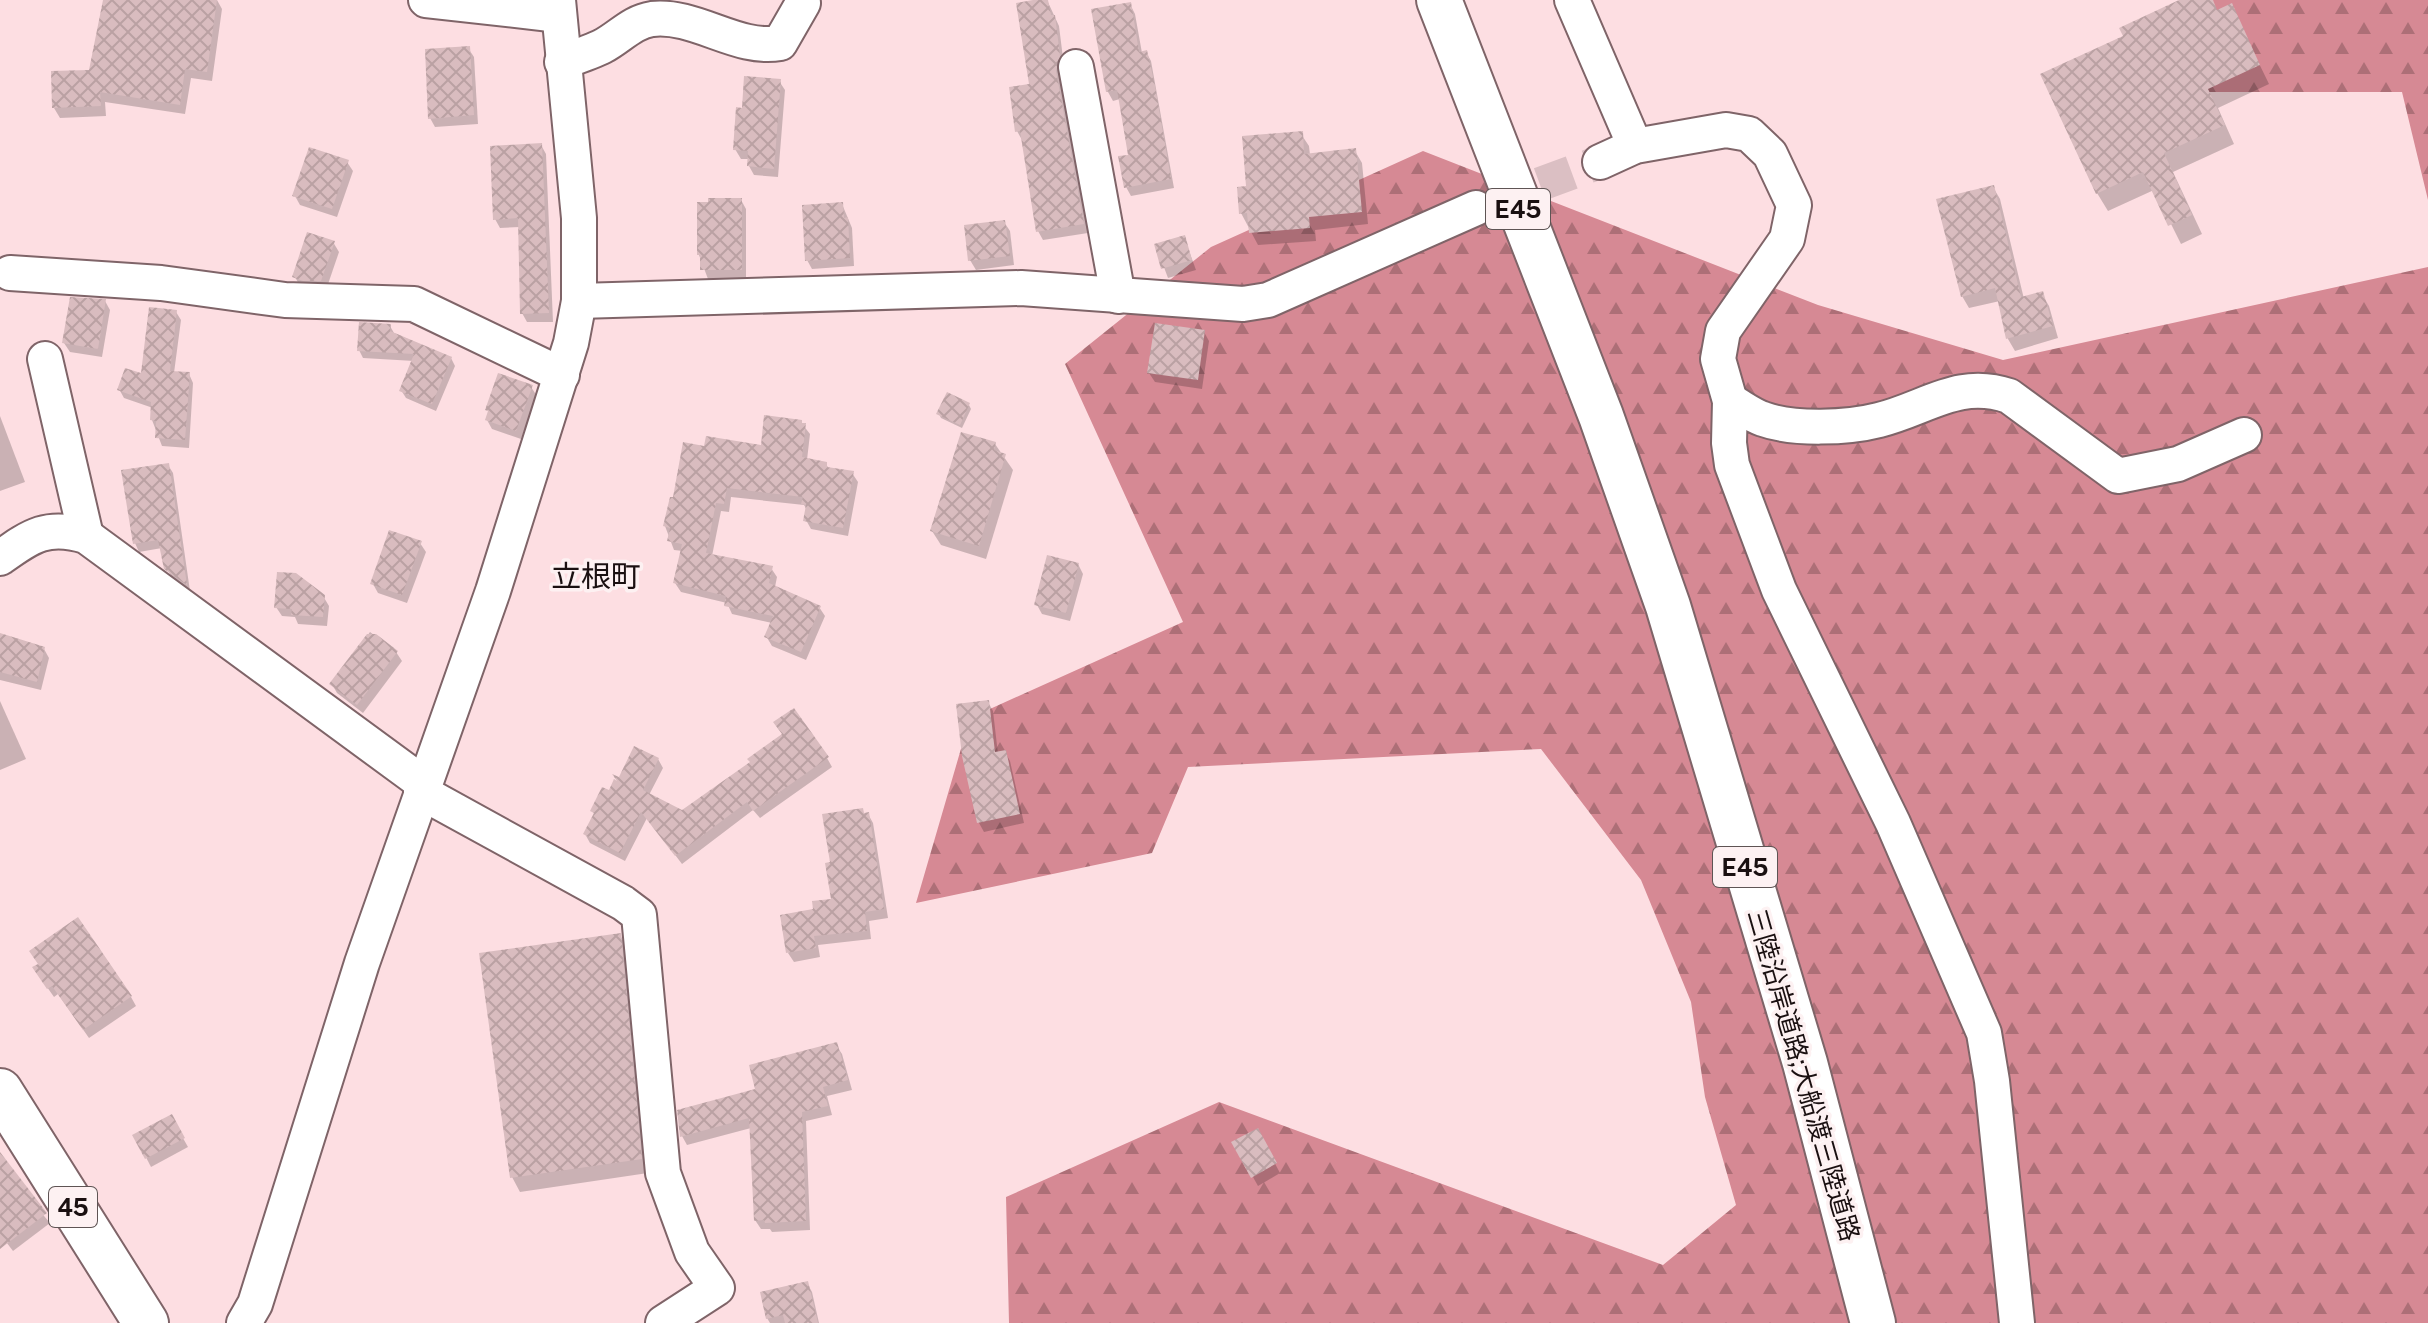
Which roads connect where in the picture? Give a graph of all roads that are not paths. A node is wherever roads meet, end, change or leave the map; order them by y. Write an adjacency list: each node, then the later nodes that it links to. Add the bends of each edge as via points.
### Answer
1 (426, 0): 6 (street)
2 (1439, 0): 18 (highway, 三陸沿岸道路;大船渡三陸道路 / E45)
3 (1471, 0): 18 (highway, 三陸沿岸道路;大船渡三陸道路 / E45, via 1522,148)
4 (1572, 0): 9 (street)
5 (803, 3): 7 (street, via 780,43 763,46 655,19)
6 (559, 8): 7 (street)
7 (562, 62): 14 (street, via 579,218)
8 (1076, 67): 13 (street)
9 (1635, 146): 10 (street); 17 (street, via 1726,130 1749,134 1770,154 1794,205 1787,239 1723,331 1718,359)
10 (1600, 162)
11 (1476, 208): 13 (street, via 1268,300 1243,304)
12 (10, 273): 16 (street, via 161,283 285,300 414,304)
13 (1118, 296): 14 (street, via 1021,288)
14 (579, 301): 16 (street)
15 (45, 359): 20 (street)
16 (562, 375): 22 (street)
17 (1730, 401): 19 (street, via 1763,419 1818,428 1879,421 1961,391 1989,389 2009,396 2118,476 2178,464); 28 (street, via 1732,465 1779,590 1893,823 1984,1033)
18 (1601, 416): 27 (highway, 三陸沿岸道路;大船渡三陸道路 / E45, via 1672,622 1805,1063)
19 (2244, 435)
20 (70, 533): 21 (street, via 32,535); 22 (street)
21 (0, 558)
22 (423, 788): 25 (street, via 255,1304); 26 (street, via 639,915 663,1173 692,1252 717,1288)
23 (0, 1091): 24 (highway, 45)
24 (146, 1323)
25 (244, 1323)
26 (663, 1323)
27 (1873, 1323)
28 (2017, 1323)

